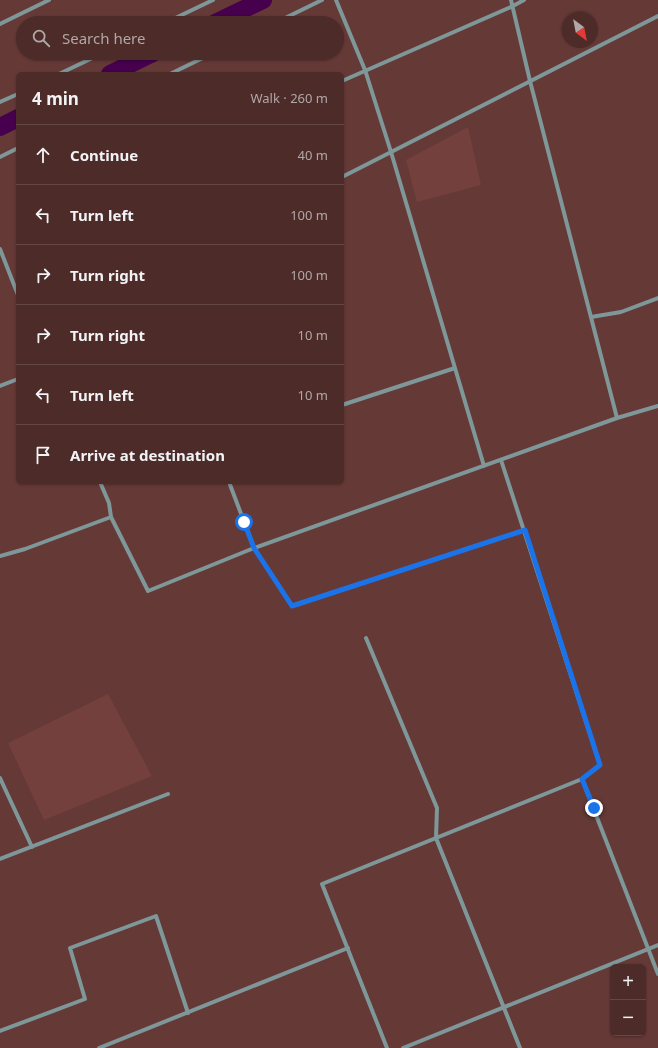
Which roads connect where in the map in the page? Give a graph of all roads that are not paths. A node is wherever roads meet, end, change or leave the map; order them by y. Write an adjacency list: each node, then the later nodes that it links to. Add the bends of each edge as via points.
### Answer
1 (49, 0): 9 (street)
2 (213, 0): 10 (street)
3 (322, 0): 11 (street)
4 (336, 0): 12 (street)
5 (511, 0): 7 (street)
6 (524, 0): 7 (street)
7 (513, 6): 18 (street); 22 (street)
8 (16, 16): 15 (street)
9 (16, 16)
10 (180, 16)
11 (289, 16)
12 (343, 16)
13 (658, 16): 22 (street)
14 (344, 19): 18 (street)
15 (0, 24)
16 (88, 60): 19 (street)
17 (199, 60): 20 (street)
18 (365, 70): 21 (street); 26 (street)
19 (63, 72)
20 (174, 72)
21 (344, 80)
22 (530, 81): 26 (street); 32 (street)
23 (16, 95): 24 (street)
24 (0, 102)
25 (16, 149): 27 (street)
26 (391, 152): 28 (street); 33 (street)
27 (0, 157)
28 (344, 177)
29 (0, 249): 30 (street)
30 (16, 290)
31 (658, 298): 32 (street, via 621,312)
32 (591, 317): 38 (street)
33 (455, 368): 36 (street); 40 (street)
34 (16, 380): 35 (street)
35 (0, 386)
36 (344, 404)
37 (658, 406): 38 (street)
38 (618, 418): 39 (street)
39 (501, 460): 40 (street); 44 (street)
40 (484, 466): 45 (street)
41 (101, 484): 43 (street, via 109,503)
42 (230, 484): 45 (street)
43 (111, 517): 45 (street, via 148,591); 46 (street)
44 (525, 530): 45 (street, via 292,606); 49 (street, via 600,765)
45 (254, 548)
46 (0, 556)
47 (366, 638): 51 (street, via 437,808)
48 (0, 778): 52 (street)
49 (582, 779): 51 (street); 56 (street)
50 (168, 794): 52 (street)
51 (436, 838): 55 (street, via 322,884); 58 (street)
52 (32, 847): 53 (street)
53 (0, 859)
54 (658, 945): 56 (street)
55 (348, 948): 59 (street); 62 (street)
56 (649, 949): 57 (street); 58 (street)
57 (658, 974)
58 (504, 1007): 63 (street); 64 (street)
59 (188, 1013): 60 (street, via 156,916 70,948 85,999); 61 (street)
60 (0, 1031)
61 (99, 1048)
62 (387, 1048)
63 (403, 1048)
64 (520, 1048)

